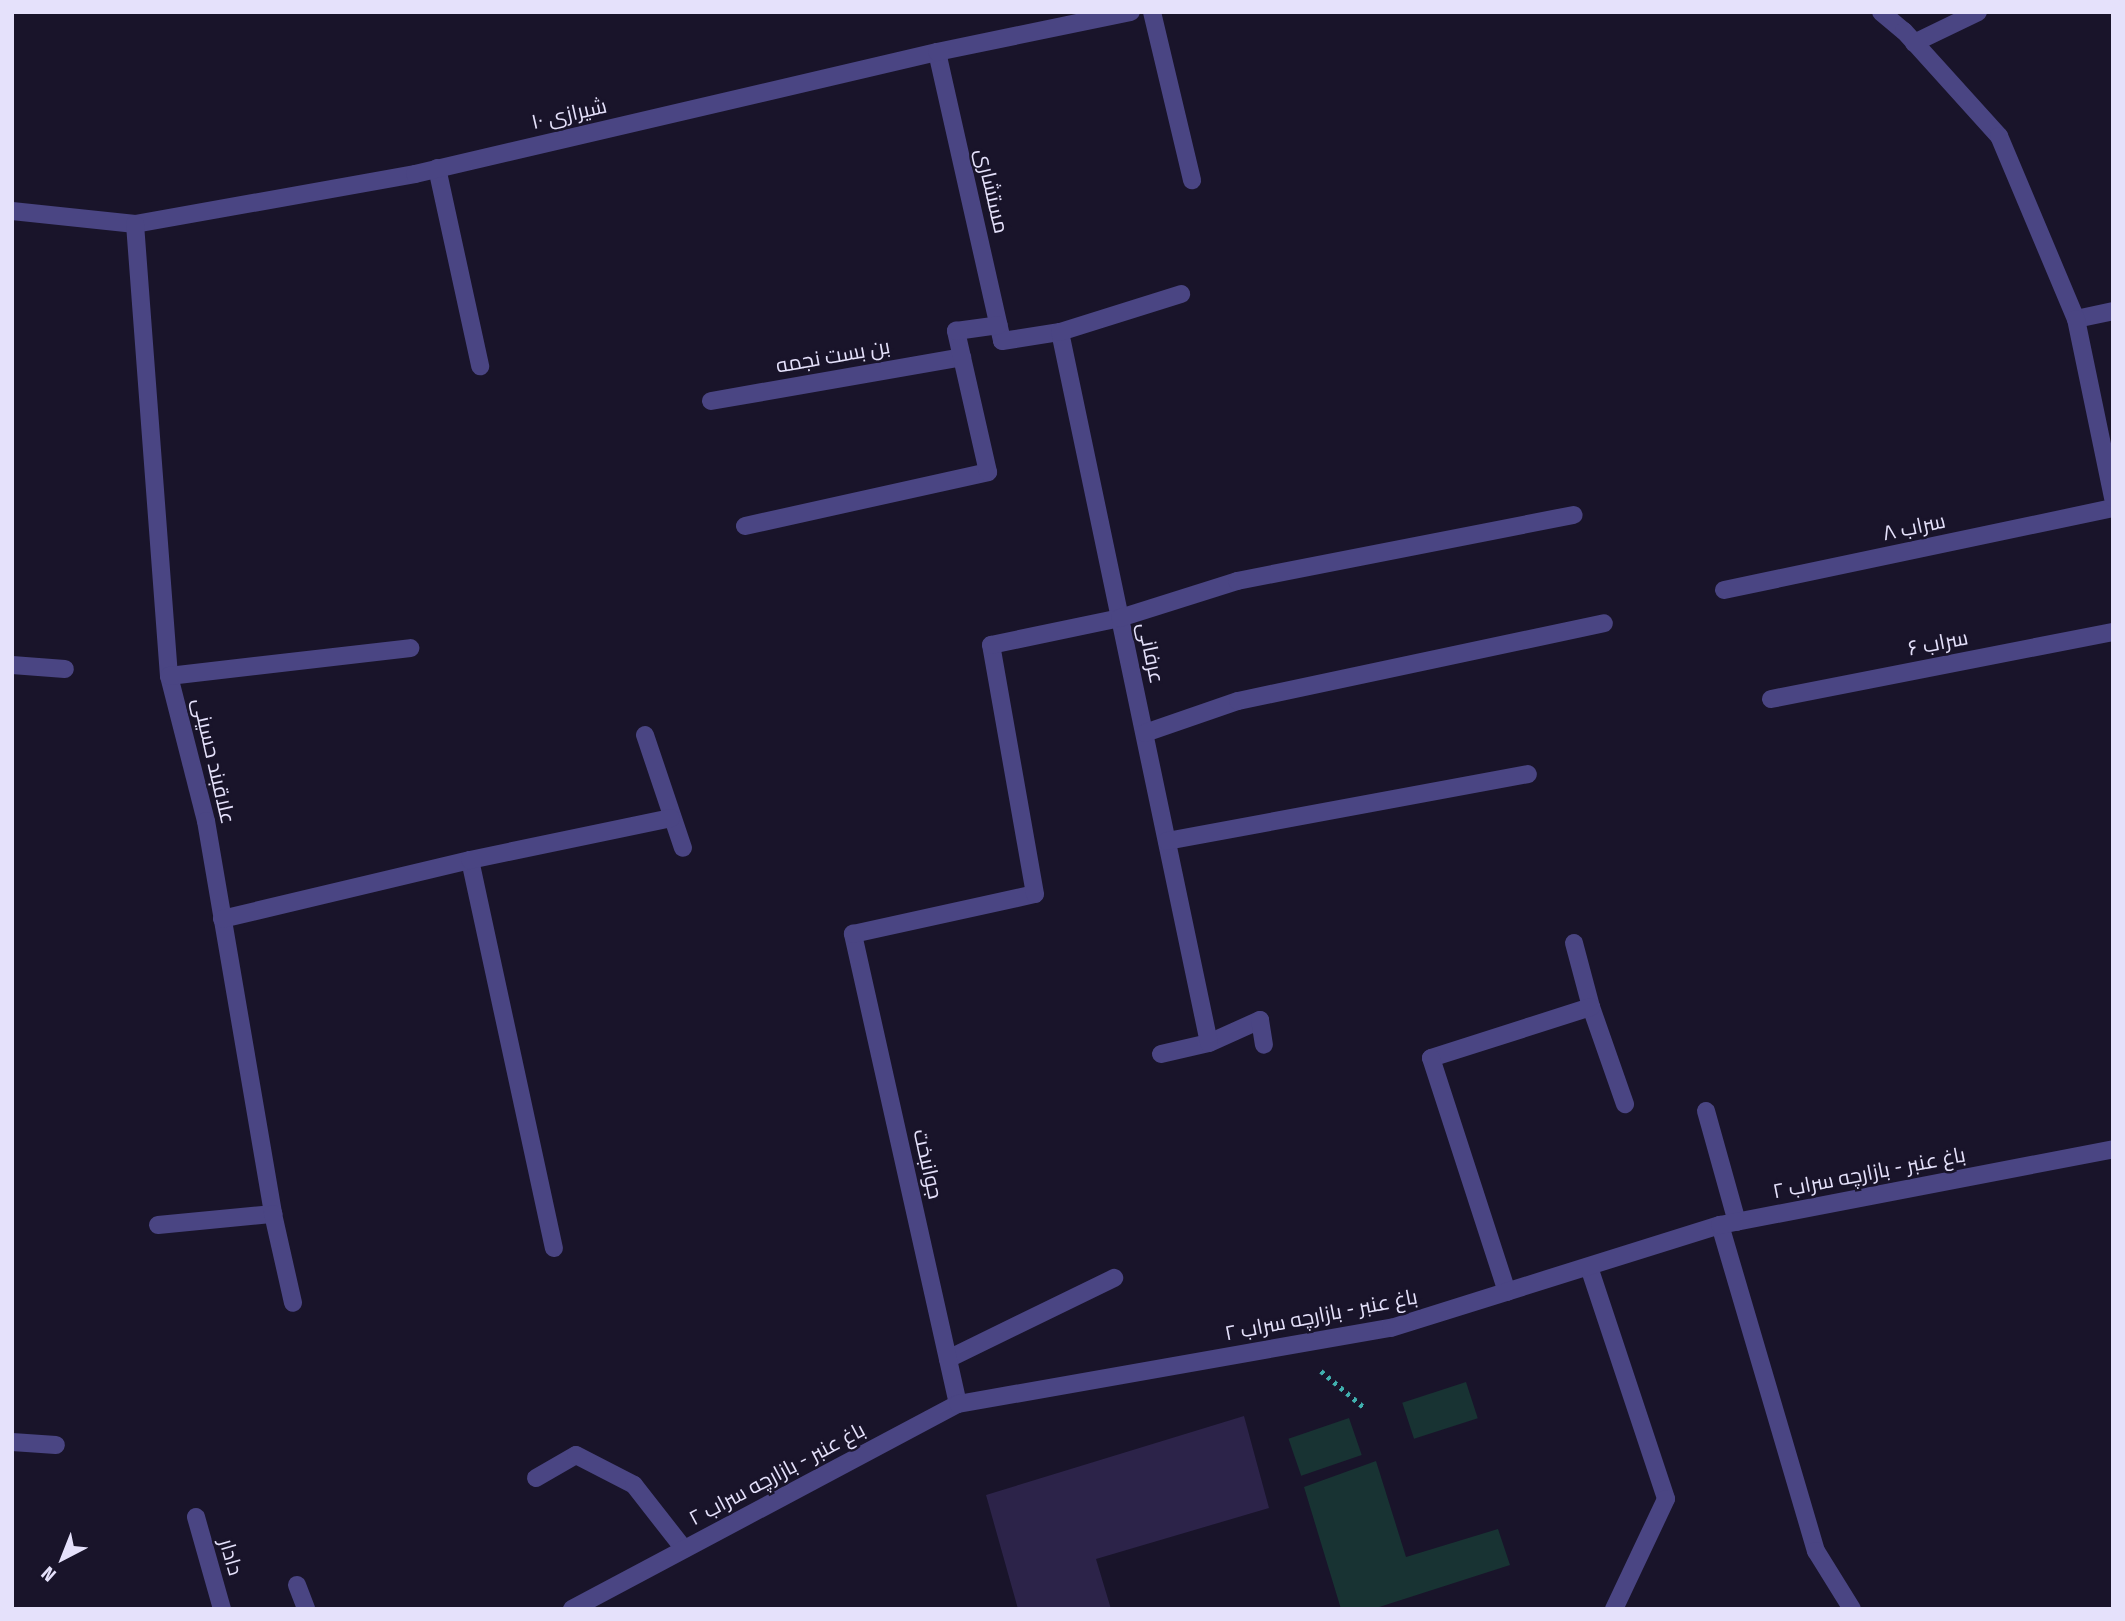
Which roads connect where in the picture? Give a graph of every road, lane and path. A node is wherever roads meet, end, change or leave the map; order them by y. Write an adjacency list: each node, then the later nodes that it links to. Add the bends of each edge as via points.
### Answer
1 (1131, 12): 6 (street, شیرازی ۱۰)
2 (1152, 12): 8 (street)
3 (1881, 12): 5 (street)
4 (1978, 12): 5 (street)
5 (1914, 43): 13 (street, via 1999,136)
6 (937, 52): 7 (street, شیرازی ۱۰); 15 (street, مستشاری)
7 (437, 168): 10 (street, شیرازی ۱۰); 17 (street)
8 (1192, 180)
9 (12, 211): 10 (street, شیرازی ۱۰)
10 (135, 224): 30 (street, علاقبند حسینی)
11 (1181, 294): 14 (street)
12 (2113, 312): 13 (street)
13 (2076, 319): 19 (street)
14 (1060, 331): 15 (street); 24 (street, عرفانی)
15 (1001, 333): 16 (street, via 956,331)
16 (962, 357): 18 (street, بن بست نجمه); 22 (street, via 988,472)
17 (480, 366)
18 (711, 401)
19 (2113, 498)
20 (2113, 508): 23 (street, سراب ۸)
21 (1574, 515): 24 (street, via 1237,581)
22 (745, 526)
23 (1724, 590)
24 (1120, 618): 32 (street, عرفانی); 57 (street, جوانبخت, via 991,645 1035,894 853,934)
25 (1604, 623): 32 (street, via 1238,701)
26 (2113, 632): 31 (street, سراب ۶)
27 (410, 648): 30 (street)
28 (12, 665): 29 (street)
29 (65, 669)
30 (169, 676): 39 (street, علاقبند حسینی, via 206,821)
31 (1771, 699)
32 (1145, 733): 36 (street, عرفانی)
33 (645, 735): 35 (street)
34 (1528, 774): 36 (street)
35 (671, 818): 37 (street); 38 (street)
36 (1167, 841): 42 (street, عرفانی)
37 (683, 848)
38 (470, 860): 39 (street); 51 (street)
39 (222, 919): 48 (street, علاقبند حسینی)
40 (1574, 943): 41 (street)
41 (1591, 1007): 45 (street); 54 (street, via 1431,1058)
42 (1209, 1043): 43 (street, via 1260,1020); 44 (street)
43 (1264, 1045)
44 (1161, 1054)
45 (1625, 1104)
46 (1706, 1111): 49 (street)
47 (2113, 1149): 49 (street, باغ عنبر - بازارچه سراب ۲)
48 (273, 1214): 50 (street); 55 (street, علاقبند حسینی)
49 (1729, 1224): 52 (street, باغ عنبر - بازارچه سراب ۲); 70 (street, via 1816,1551)
50 (158, 1225)
51 (554, 1248)
52 (1589, 1266): 54 (street, باغ عنبر - بازارچه سراب ۲); 69 (street, via 1666,1499)
53 (1114, 1278): 57 (street)
54 (1507, 1292): 56 (street, باغ عنبر - بازارچه سراب ۲, via 1391,1328)
55 (293, 1303)
56 (1307, 1343): 58 (street, باغ عنبر - بازارچه سراب ۲); 59 (path, via 1310,1362)
57 (948, 1359): 58 (street, جوانبخت)
58 (958, 1404): 64 (street, باغ عنبر - بازارچه سراب ۲)
59 (1366, 1409)
60 (12, 1441): 61 (street)
61 (56, 1445)
62 (536, 1478): 64 (street, via 576,1455 634,1485)
63 (196, 1517): 66 (street, دادار)
64 (684, 1549): 68 (street, باغ عنبر - بازارچه سراب ۲)
65 (297, 1585): 67 (street)
66 (222, 1609)
67 (306, 1609)
68 (572, 1609)
69 (1614, 1609)
70 (1852, 1609)

